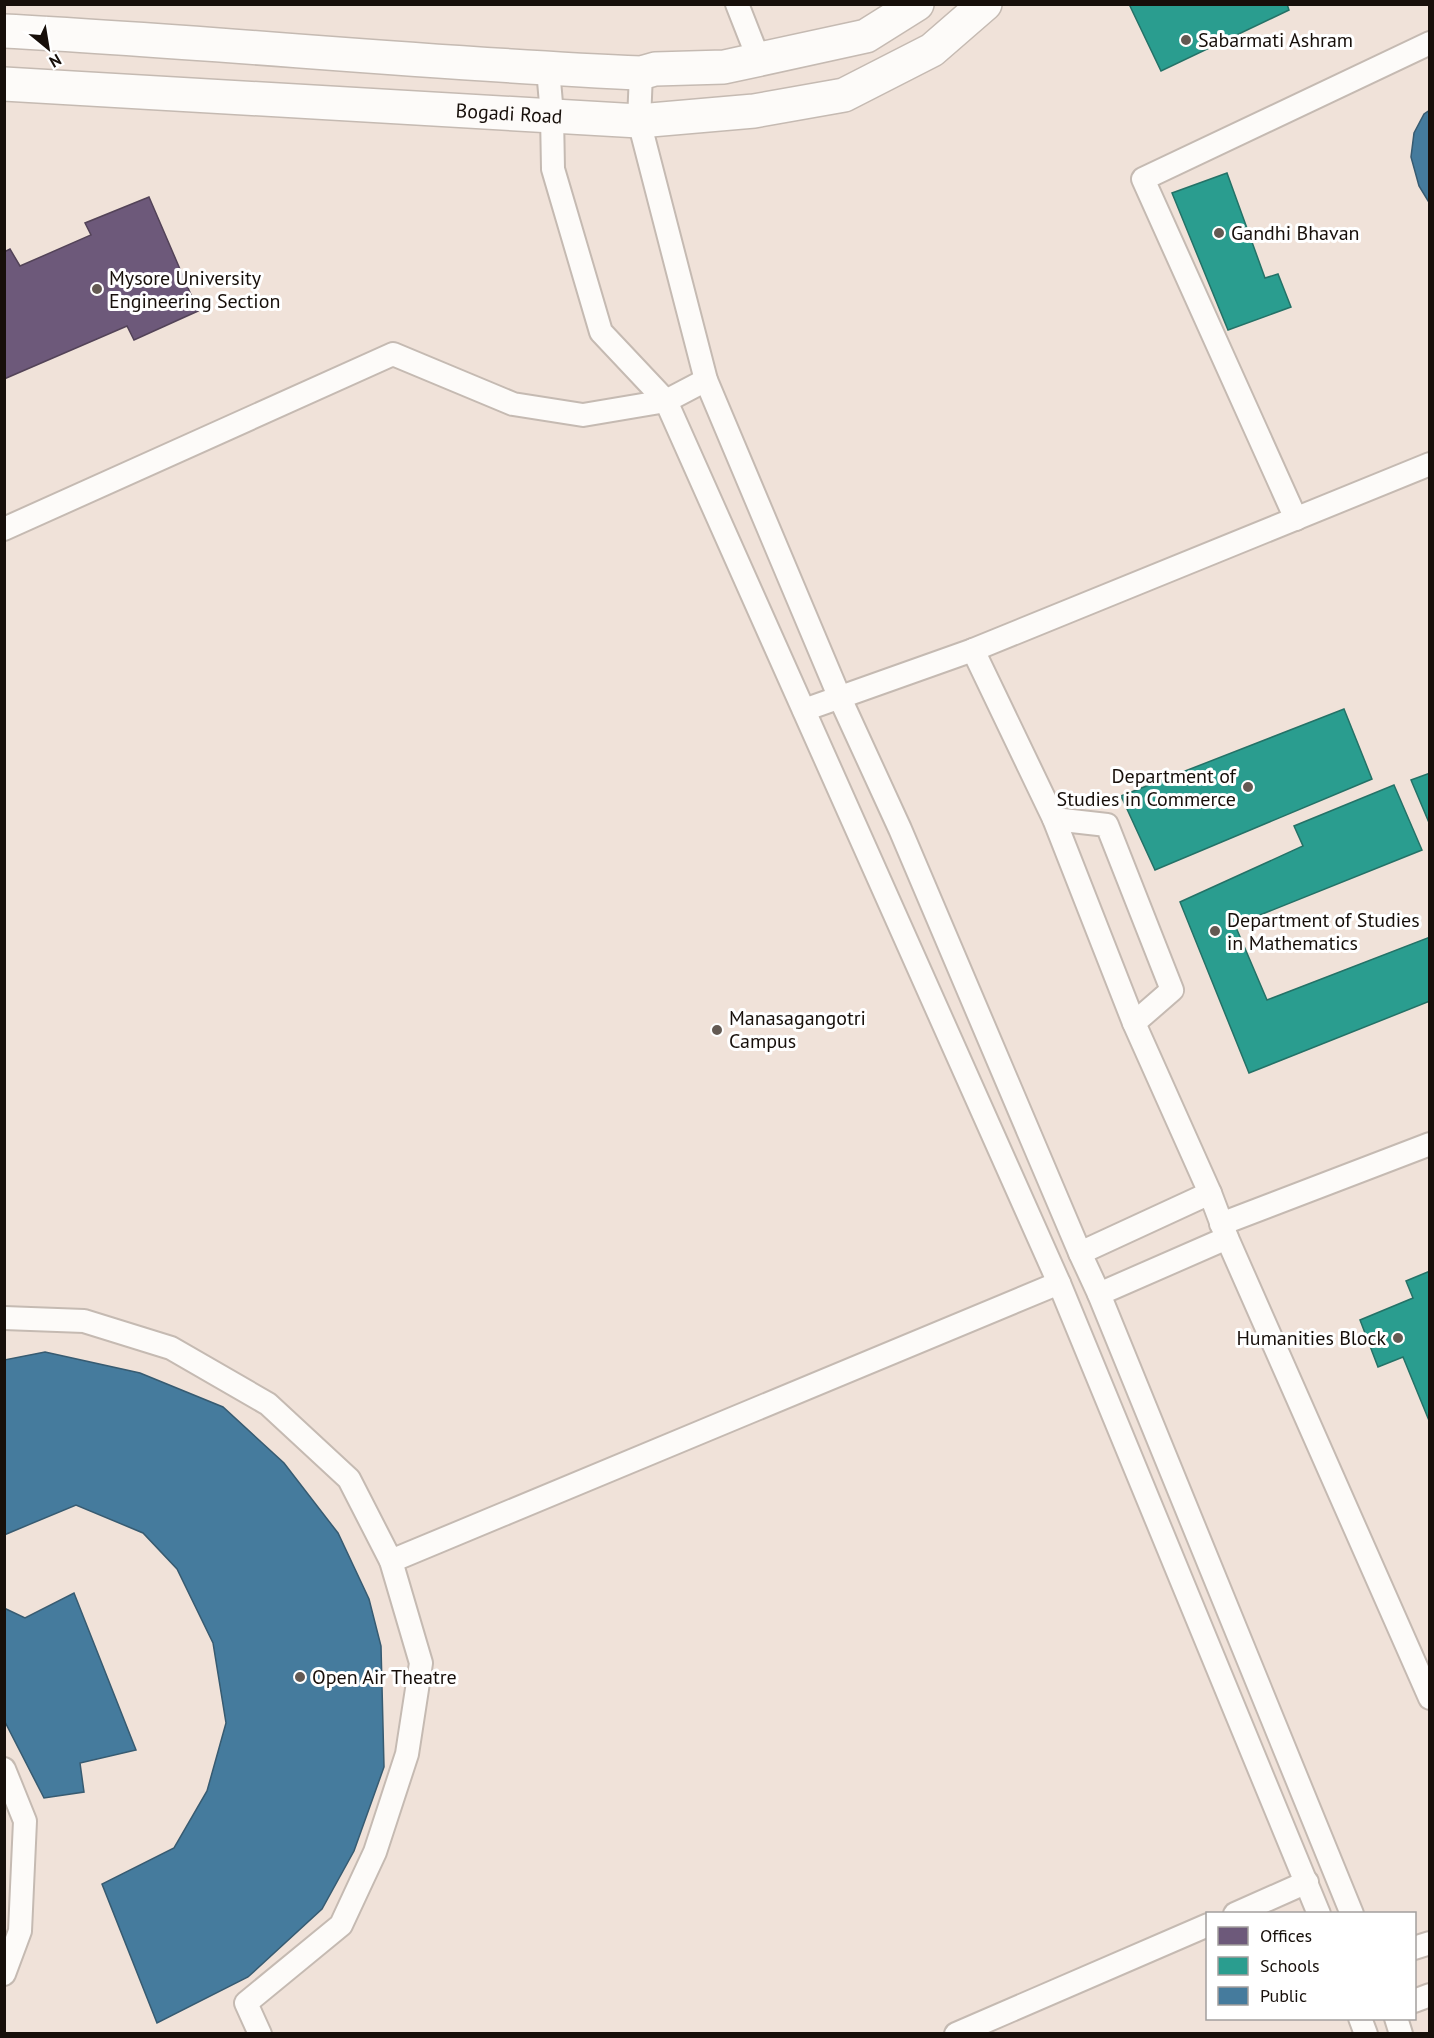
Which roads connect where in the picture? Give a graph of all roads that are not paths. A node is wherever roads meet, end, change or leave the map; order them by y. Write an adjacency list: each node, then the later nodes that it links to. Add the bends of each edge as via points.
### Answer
1 (736, 4): 6 (lane)
2 (917, 4): 6 (main road, via 866,36)
3 (985, 4): 11 (main road, Bogadi Road, via 932,50 844,95 754,111)
4 (4, 31): 7 (main road)
5 (1430, 43): 15 (lane, via 1143,179)
6 (759, 60): 8 (main road, via 724,67)
7 (548, 69): 8 (main road); 10 (lane)
8 (641, 73): 11 (lane)
9 (4, 84): 10 (main road, Bogadi Road)
10 (552, 115): 11 (main road, Bogadi Road); 13 (lane, via 553,169 601,332)
11 (639, 121): 12 (lane)
12 (706, 380): 13 (lane); 18 (lane)
13 (666, 401): 16 (lane, via 583,415 513,404 393,354); 19 (lane)
14 (1430, 464): 15 (lane)
15 (1296, 519): 17 (lane)
16 (4, 529)
17 (973, 650): 18 (lane); 20 (lane)
18 (839, 696): 19 (lane); 25 (lane, via 900,829)
19 (804, 710): 26 (lane)
20 (1054, 819): 21 (lane); 21 (lane, via 1107,825 1172,990)
21 (1134, 1023): 23 (lane)
22 (1430, 1144): 24 (lane)
23 (1210, 1193): 24 (lane); 25 (lane)
24 (1224, 1231): 27 (lane); 30 (lane)
25 (1080, 1253): 27 (lane)
26 (1059, 1283): 29 (lane); 32 (lane)
27 (1099, 1294): 35 (lane)
28 (4, 1318): 29 (lane, via 84,1321 171,1348 268,1404 349,1479)
29 (391, 1561): 38 (lane, via 421,1663 407,1754 375,1852 342,1924 246,2002)
30 (1430, 1698)
31 (4, 1769): 37 (lane, via 25,1821 20,1931)
32 (1307, 1882): 33 (lane); 34 (lane)
33 (1240, 1912)
34 (1318, 1912)
35 (1351, 1912)
36 (1206, 1926): 39 (lane)
37 (4, 1974)
38 (260, 2034)
39 (956, 2034)

